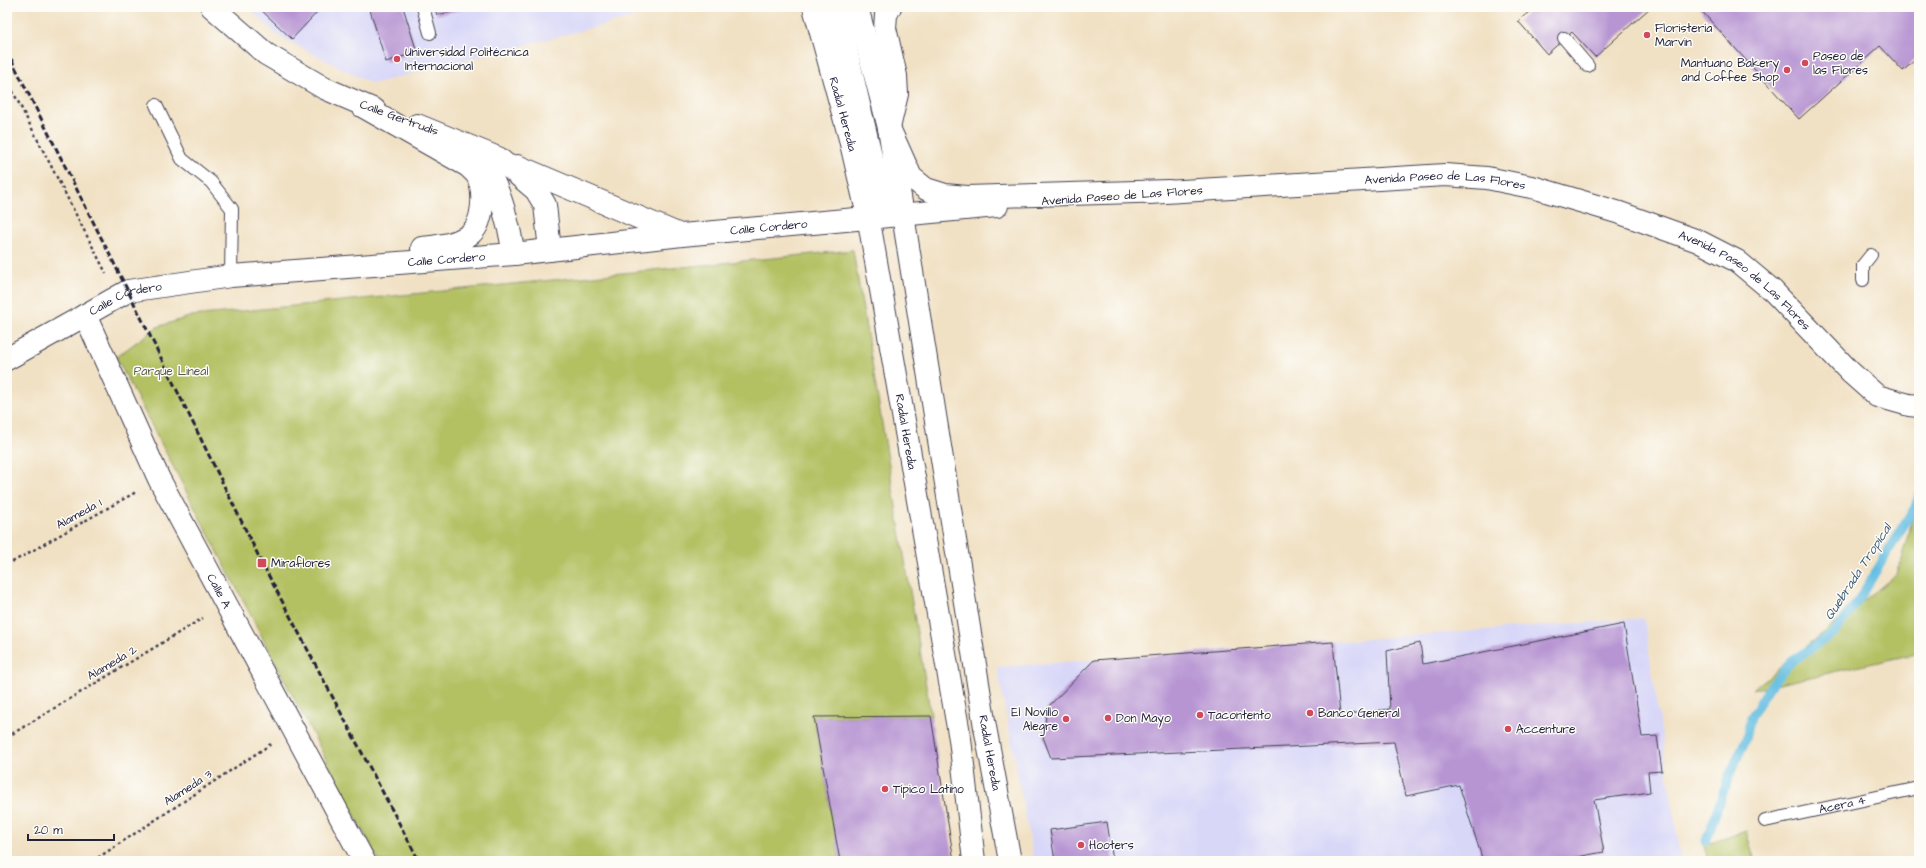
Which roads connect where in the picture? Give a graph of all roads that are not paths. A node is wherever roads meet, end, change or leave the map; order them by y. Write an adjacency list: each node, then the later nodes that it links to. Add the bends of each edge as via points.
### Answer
1 (212, 7): 13 (street, Calle Gertrudis, via 266,54 324,88)
2 (423, 7): 9 (lane)
3 (814, 7): 19 (street, Radial Heredia)
4 (836, 7): 18 (street, via 881,198 887,206)
5 (843, 7): 6 (street)
6 (849, 7)
7 (857, 7): 15 (street, Radial Heredia)
8 (890, 7): 15 (street, via 886,15 885,28 896,76 897,94)
9 (430, 33)
10 (1564, 38): 11 (lane)
11 (1588, 66)
12 (156, 105): 24 (lane, via 182,159 211,182 232,209)
13 (362, 106): 14 (street, Calle Gertrudis); 24 (street, via 468,166 478,175 483,203 471,234 451,244)
14 (428, 128): 16 (street, Calle Gertrudis); 22 (street, via 482,164 490,173 504,211)
15 (889, 128): 17 (street, via 911,177 926,189 945,195 967,197); 18 (street, Radial Heredia)
16 (498, 158): 20 (street); 21 (street, Calle Gertrudis, via 536,190 545,205)
17 (1169, 191): 18 (street, Avenida Paseo de Las Flores); 28 (street, Avenida Paseo de Las Flores, via 1445,176 1488,178 1536,188 1620,213 1698,241 1737,261 1773,291 1876,396)
18 (902, 214): 19 (street, Calle Cordero); 33 (street, Radial Heredia, via 984,719)
19 (868, 216): 20 (street, Calle Cordero); 32 (street, Radial Heredia, via 960,739)
20 (682, 235): 21 (street, Calle Cordero)
21 (550, 250): 22 (street, Calle Cordero)
22 (514, 254): 24 (street, Calle Cordero)
23 (1871, 255): 25 (lane, via 1863,265)
24 (231, 276): 26 (street, Calle Cordero, via 128,291)
25 (1863, 280)
26 (86, 315): 27 (street, Calle Cordero); 31 (street, Calle A, via 159,479)
27 (7, 359)
28 (1919, 406)
29 (1919, 788): 30 (lane, Acera 4)
30 (1765, 820)
31 (364, 861)
32 (974, 861)
33 (1010, 861)

